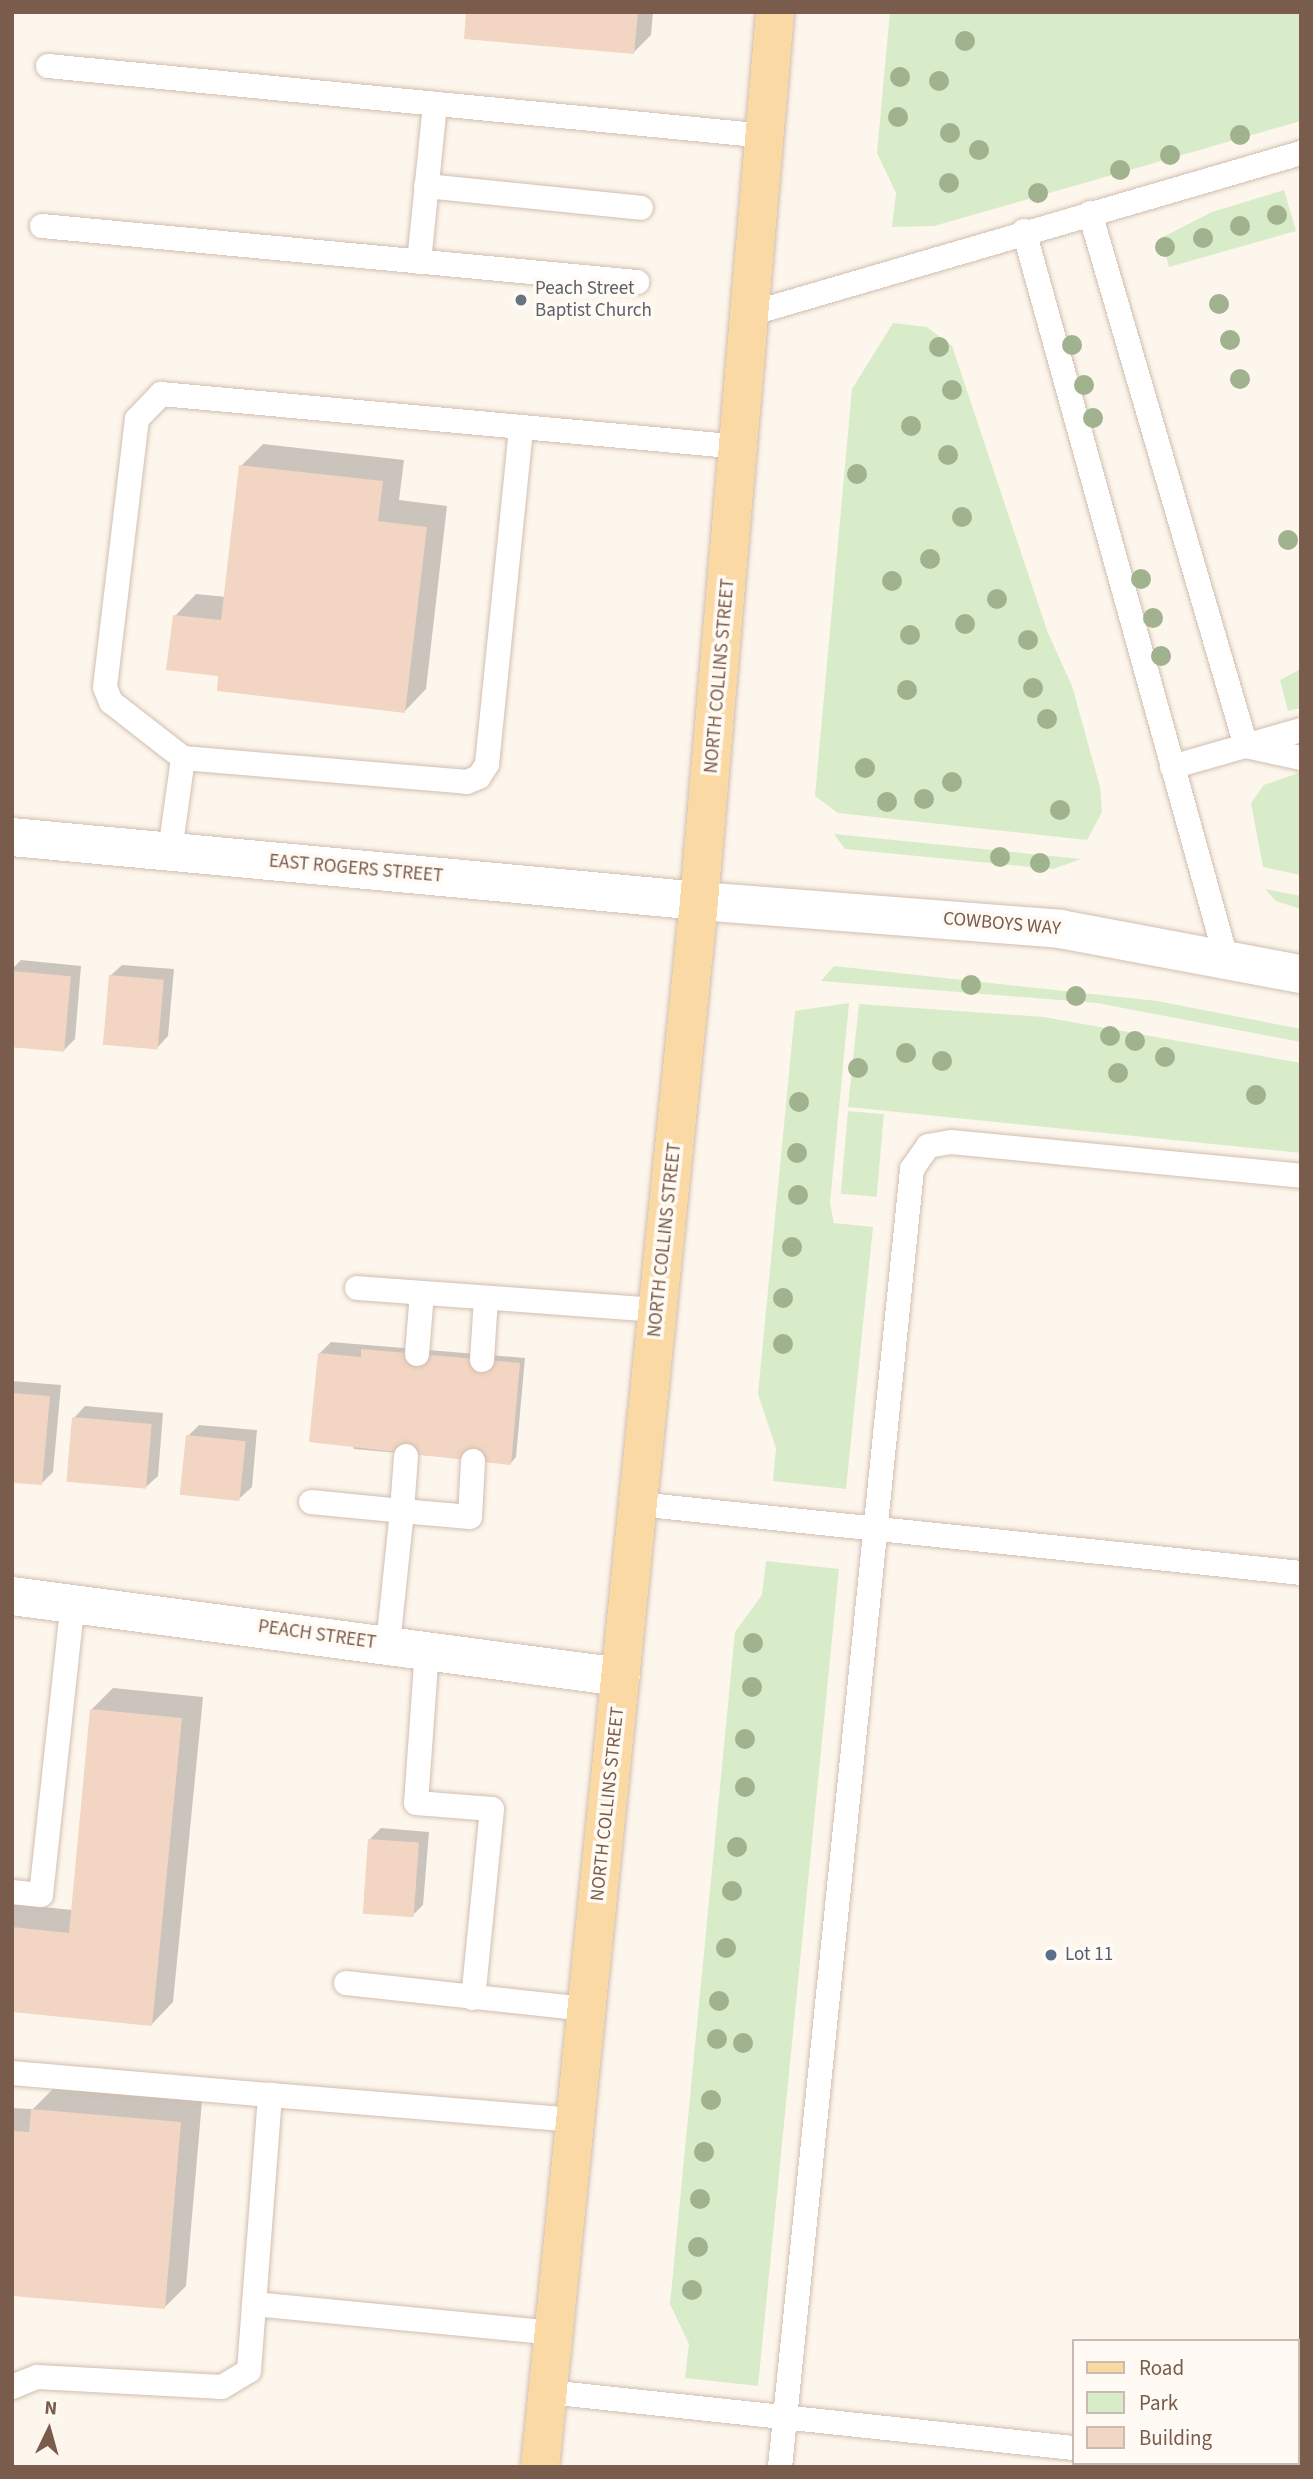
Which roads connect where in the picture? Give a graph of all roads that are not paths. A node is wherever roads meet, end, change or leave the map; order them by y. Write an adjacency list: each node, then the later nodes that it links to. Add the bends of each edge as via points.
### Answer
1 (775, 12): 4 (main road, NORTH COLLINS STREET)
2 (48, 66): 3 (lane)
3 (435, 104): 4 (lane); 6 (lane)
4 (766, 136): 13 (main road, NORTH COLLINS STREET)
5 (1301, 153): 8 (lane)
6 (426, 186): 7 (lane); 11 (lane)
7 (641, 208)
8 (1090, 213): 10 (lane); 17 (lane)
9 (42, 226): 11 (lane)
10 (1024, 231): 13 (lane); 20 (lane)
11 (419, 262): 12 (lane)
12 (637, 282)
13 (753, 313): 15 (main road, NORTH COLLINS STREET)
14 (521, 427): 15 (lane); 18 (lane, via 487,764 478,777 467,782); 18 (lane, via 161,394 148,404 137,419 105,687 111,702)
15 (741, 447): 23 (main road, NORTH COLLINS STREET)
16 (1301, 730): 17 (lane)
17 (1246, 746): 19 (lane); 20 (lane)
18 (183, 758): 22 (lane)
19 (1301, 758)
20 (1172, 767): 24 (lane)
21 (12, 837): 22 (street, EAST ROGERS STREET)
22 (170, 852): 23 (street, EAST ROGERS STREET)
23 (699, 901): 24 (street, COWBOYS WAY, via 1060,929); 30 (main road, NORTH COLLINS STREET)
24 (1226, 957): 25 (street, COWBOYS WAY)
25 (1301, 974)
26 (1301, 1176): 38 (lane, via 951,1142 928,1146 912,1169)
27 (358, 1288): 28 (lane)
28 (422, 1293): 29 (lane); 31 (lane)
29 (486, 1298): 30 (lane); 32 (lane)
30 (658, 1310): 36 (main road, NORTH COLLINS STREET)
31 (416, 1354)
32 (482, 1360)
33 (406, 1455): 37 (lane)
34 (473, 1461): 37 (lane, via 470,1517)
35 (311, 1502): 37 (lane)
36 (638, 1504): 38 (lane); 44 (main road, NORTH COLLINS STREET)
37 (401, 1511): 42 (lane)
38 (876, 1529): 39 (lane); 56 (lane)
39 (1301, 1573)
40 (12, 1596): 41 (street, PEACH STREET)
41 (73, 1601): 42 (street, PEACH STREET); 45 (lane, via 41,1895)
42 (388, 1645): 43 (street, PEACH STREET)
43 (426, 1650): 44 (street, PEACH STREET); 47 (lane, via 416,1804 492,1809)
44 (621, 1677): 48 (main road, NORTH COLLINS STREET)
45 (12, 1892)
46 (346, 1983): 47 (lane)
47 (473, 1998): 48 (lane)
48 (587, 2009): 51 (main road, NORTH COLLINS STREET)
49 (12, 2073): 50 (lane)
50 (270, 2095): 51 (lane); 52 (lane)
51 (575, 2120): 53 (main road, NORTH COLLINS STREET)
52 (254, 2304): 53 (lane); 54 (lane, via 249,2371 222,2387 37,2377)
53 (554, 2333): 55 (main road, NORTH COLLINS STREET)
54 (12, 2387)
55 (548, 2392): 56 (lane); 58 (main road, NORTH COLLINS STREET)
56 (784, 2418): 57 (lane); 59 (lane)
57 (1072, 2448)
58 (540, 2467)
59 (780, 2467)

